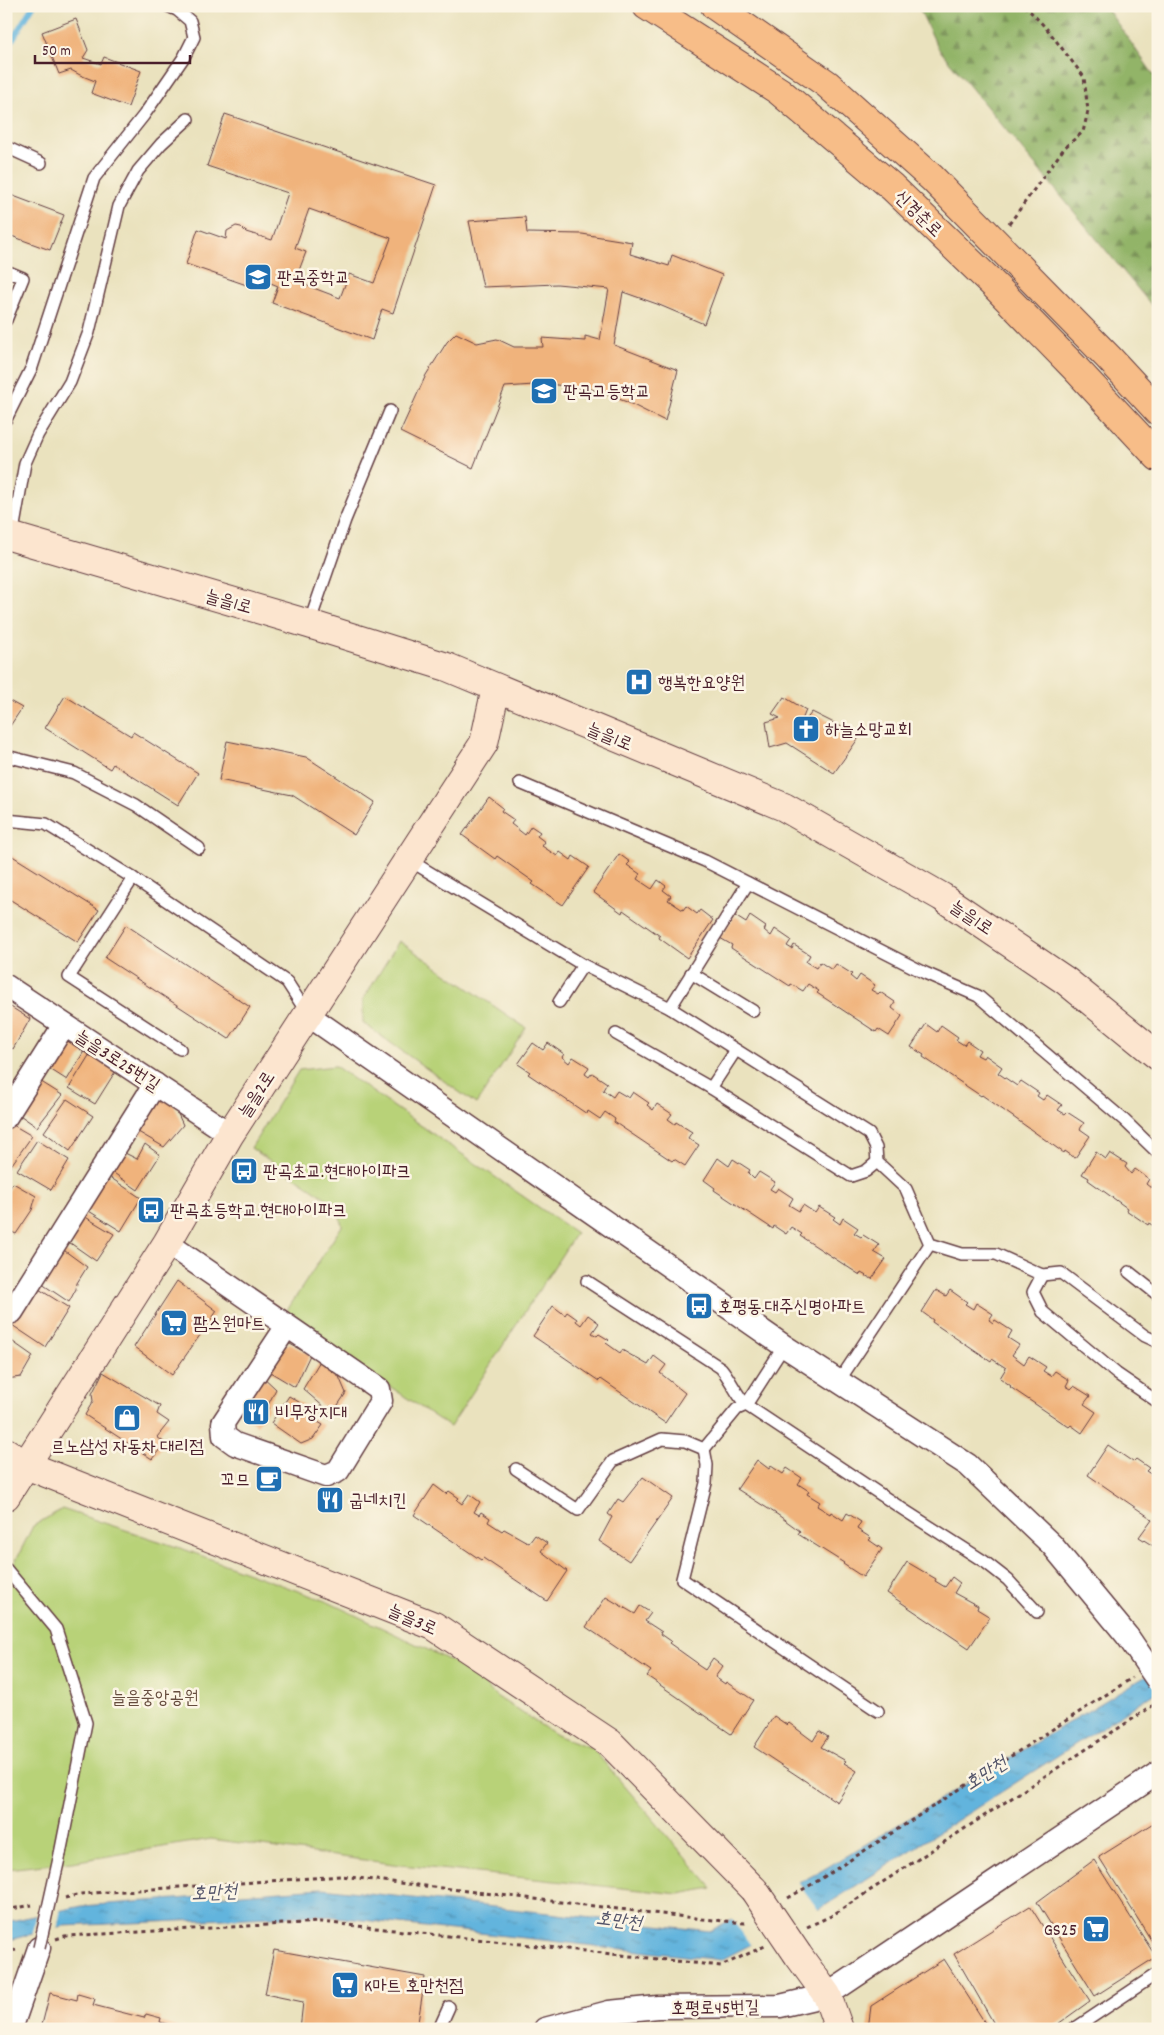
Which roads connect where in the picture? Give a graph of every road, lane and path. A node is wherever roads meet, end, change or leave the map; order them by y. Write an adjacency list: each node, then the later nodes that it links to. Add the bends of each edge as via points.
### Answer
1 (168, 6): 13 (lane, via 190,20 194,37 149,108 94,178 38,352)
2 (647, 6): 14 (highway, 신경춘로, via 779,91 892,187 996,287)
3 (715, 6): 8 (highway, 신경춘로, via 827,84 932,178)
4 (1025, 6): 8 (path, via 1084,77 1088,111 1084,132 1065,147)
5 (188, 119): 15 (lane, via 138,171 119,206 89,332 70,382 38,434 25,463)
6 (6, 147): 7 (lane)
7 (41, 163)
8 (997, 244): 11 (highway, 신경춘로)
9 (6, 271): 10 (lane, via 23,278)
10 (6, 320)
11 (1158, 411)
12 (390, 412): 16 (lane, via 345,520)
13 (6, 419)
14 (1158, 457)
15 (9, 536): 16 (street, 늘을1로)
16 (309, 624): 17 (street, 늘을1로, via 447,667)
17 (496, 688): 22 (street, 늘을2로, via 484,743); 36 (street, 늘을1로, via 784,808 942,897 1066,981)
18 (6, 756): 21 (lane, via 74,773 136,805)
19 (520, 783): 24 (lane, via 705,860)
20 (6, 820): 23 (lane, via 46,824)
21 (199, 848)
22 (409, 860): 25 (lane); 31 (street, 늘을2로)
23 (133, 878): 31 (lane, via 287,982); 34 (lane, via 69,977)
24 (748, 883): 26 (lane); 41 (lane, via 925,973 978,996 1124,1120)
25 (583, 965): 28 (lane); 29 (lane)
26 (691, 973): 29 (lane); 30 (lane)
27 (6, 986): 32 (street, 늘을3로25번길)
28 (559, 1002)
29 (670, 1008): 35 (lane)
30 (753, 1011)
31 (308, 1015): 40 (street, 늘을2로); 52 (street)
32 (64, 1025): 37 (street, 늘을3로25번길); 39 (street)
33 (616, 1034): 38 (lane)
34 (180, 1049)
35 (736, 1050): 38 (lane); 42 (lane, via 869,1134 876,1148)
36 (1158, 1056)
37 (155, 1084): 40 (street, 늘을3로25번길); 49 (street, via 12,1312)
38 (711, 1088): 42 (lane, via 850,1176 866,1171)
39 (6, 1117)
40 (230, 1134): 43 (street, 늘을2로)
41 (1158, 1154)
42 (877, 1162): 44 (lane, via 906,1189)
43 (167, 1243): 50 (street); 57 (street, 늘을2로)
44 (930, 1244): 46 (lane, via 962,1254 996,1254); 53 (lane)
45 (1128, 1272): 48 (lane)
46 (1042, 1275): 51 (lane, via 1061,1273 1145,1336); 54 (lane, via 1033,1292 1043,1312 1117,1374)
47 (587, 1281): 55 (lane, via 721,1368)
48 (1158, 1295)
49 (6, 1314)
50 (287, 1326): 50 (street, via 380,1390 381,1402 338,1471 326,1476 235,1444 224,1436 223,1423)
51 (1158, 1342)
52 (784, 1346): 53 (street); 55 (lane)
53 (839, 1380): 63 (street, bridge, via 968,1465 1052,1545 1128,1636)
54 (1158, 1402)
55 (746, 1405): 56 (lane, via 737,1409); 61 (lane, via 985,1562 1008,1580)
56 (704, 1449): 58 (lane, via 685,1441 662,1439 612,1461 578,1510); 65 (lane, via 706,1483 682,1580)
57 (16, 1459): 59 (street, 늘을2로); 77 (street, 늘을3로, bridge, via 434,1626 610,1743 754,1890)
58 (516, 1470)
59 (6, 1496)
60 (6, 1570): 74 (lane, bridge, via 56,1629 86,1723 60,1854)
61 (1037, 1612)
62 (1133, 1678): 68 (path)
63 (1158, 1681)
64 (1158, 1702): 72 (path, via 831,1916)
65 (878, 1711)
66 (1158, 1773): 77 (street)
67 (62, 1898): 71 (path, via 80,1894 341,1876 712,1920 746,1923)
68 (786, 1899)
69 (34, 1904): 70 (path)
70 (6, 1910)
71 (754, 1918)
72 (806, 1927)
73 (772, 1943): 74 (path, via 721,1966 321,1922 66,1936)
74 (37, 1946): 75 (path); 79 (street)
75 (6, 1952)
76 (1158, 1973): 83 (lane)
77 (827, 1995): 81 (street, 호평로45번길, via 780,2006 609,2012); 82 (street)
78 (449, 2007): 80 (lane)
79 (11, 2029)
80 (439, 2029)
81 (545, 2029)
82 (839, 2029)
83 (1074, 2029)

